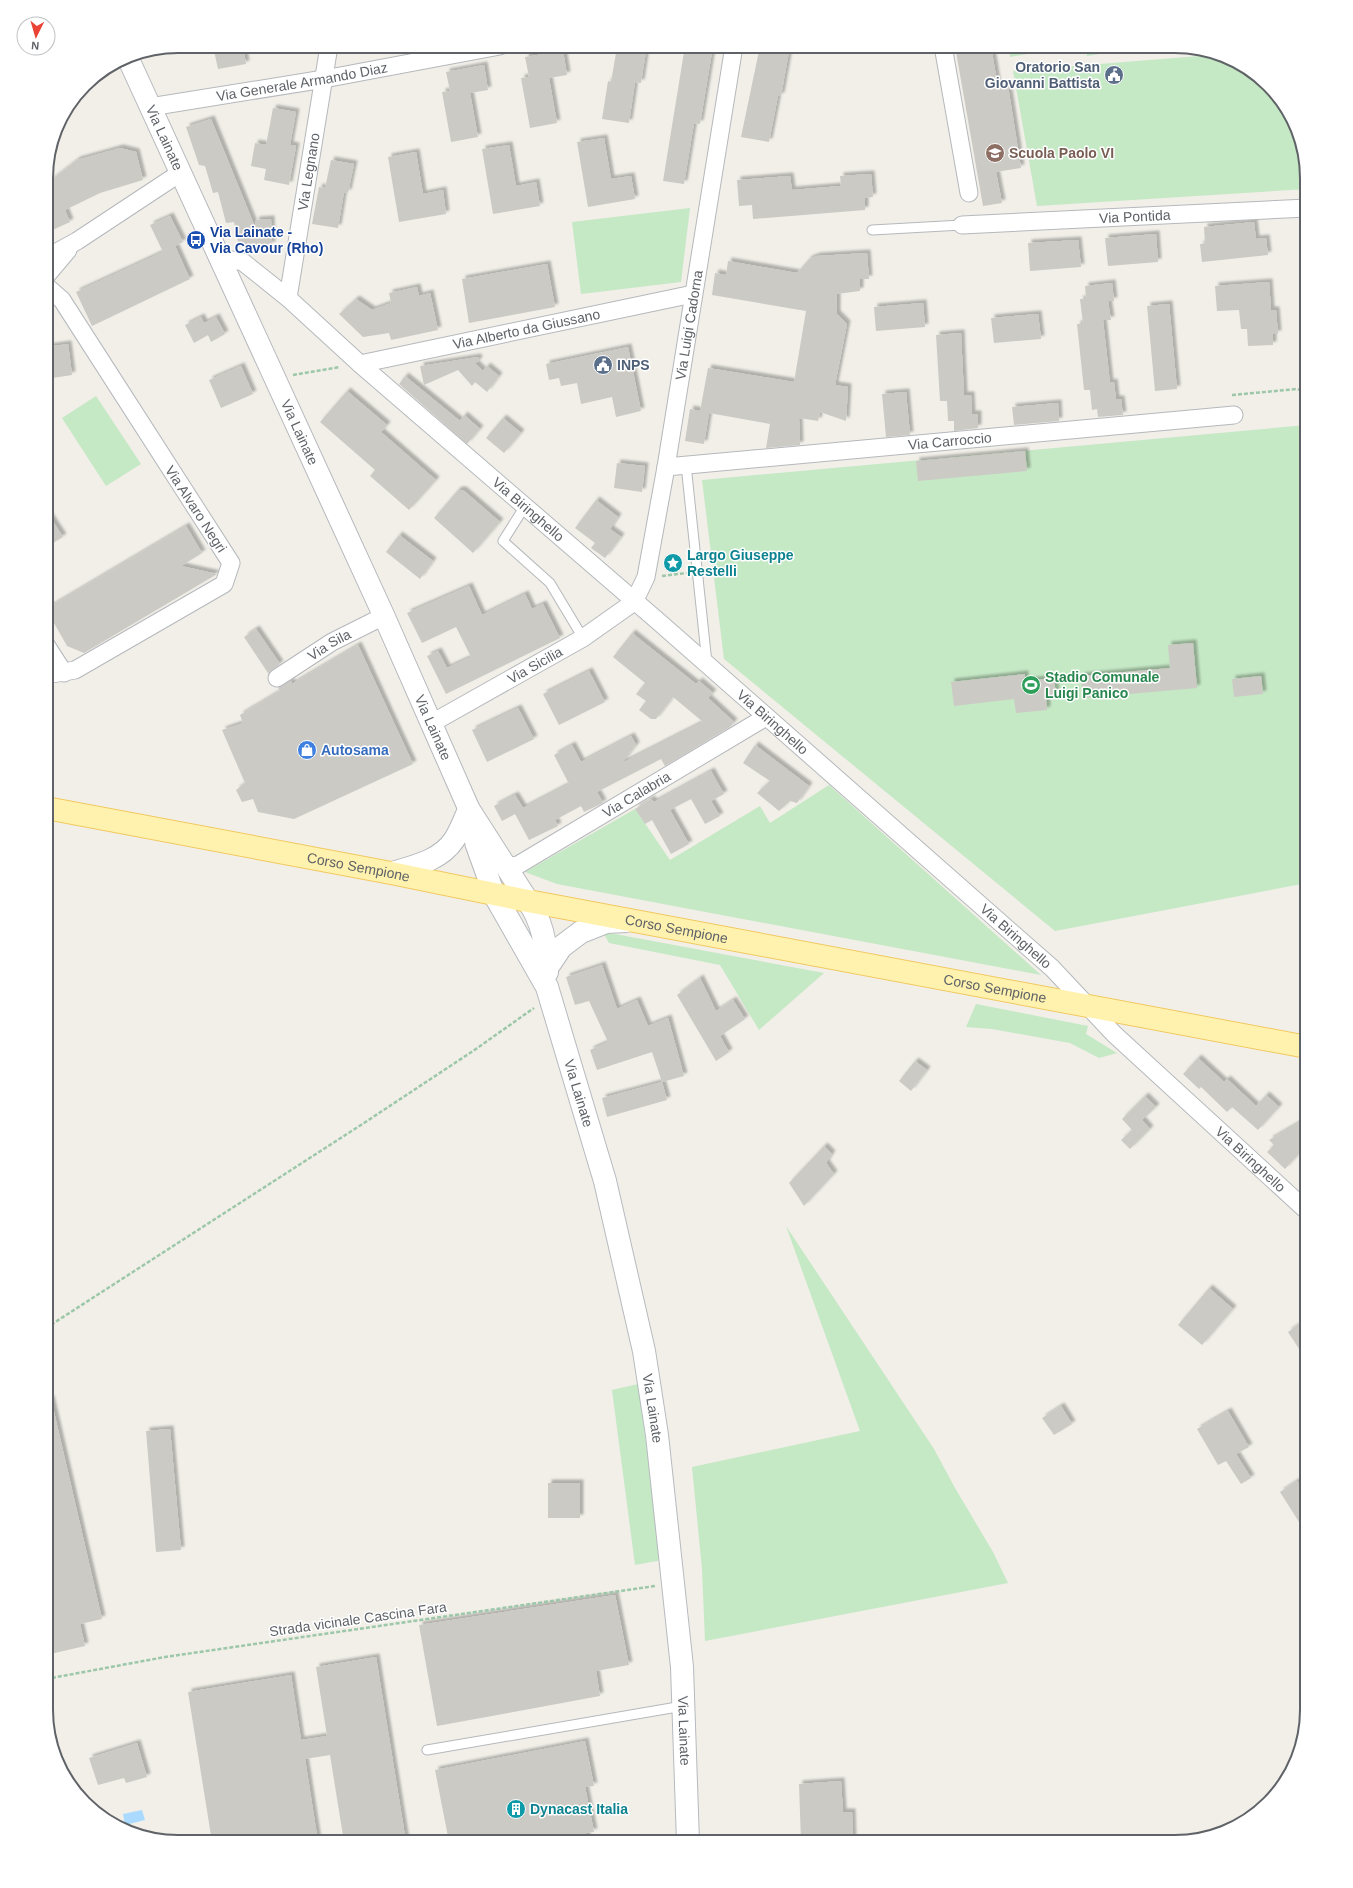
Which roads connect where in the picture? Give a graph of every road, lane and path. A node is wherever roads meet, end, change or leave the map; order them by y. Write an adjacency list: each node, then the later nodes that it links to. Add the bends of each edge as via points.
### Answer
1 (328, 53): 6 (street, Via Legnano)
2 (463, 53): 6 (street, Via Generale Armando Diaz)
3 (733, 53): 18 (street, Via Luigi Cadorna)
4 (944, 53): 9 (street)
5 (130, 62): 7 (street, Via Lainate)
6 (324, 79): 7 (street, Via Generale Armando Diaz); 19 (street, Via Legnano)
7 (150, 107): 8 (street, Via Lainate)
8 (180, 173): 13 (street); 15 (street, Via Lainate)
9 (969, 193)
10 (1300, 209): 11 (street, Via Pontida)
11 (962, 225): 12 (lane)
12 (872, 230)
13 (77, 241): 14 (street); 16 (street)
14 (53, 254)
15 (221, 258): 19 (street, Via Biringhello, via 243,262); 21 (street, Via Lainate)
16 (53, 267)
17 (53, 292): 35 (street, Via Alvaro Negri, via 62,300 231,563 224,584 75,670)
18 (693, 294): 20 (street, Via Alberto da Giussano); 26 (street, Via Luigi Cadorna)
19 (288, 298): 20 (street, Via Biringhello)
20 (360, 364): 21 (path); 27 (street, Via Biringhello)
21 (276, 378): 31 (street, Via Lainate)
22 (1300, 390): 23 (path)
23 (1232, 395)
24 (1234, 415): 25 (street, Via Carroccio)
25 (686, 465): 26 (street, Via Carroccio); 28 (lane)
26 (666, 467): 29 (street, Via Luigi Cadorna)
27 (525, 506): 30 (street, Via Biringhello); 32 (lane, via 503,541 550,583)
28 (697, 573): 29 (path); 34 (lane)
29 (646, 577): 30 (street, Via Luigi Cadorna)
30 (634, 602): 32 (street, Via Sicilia); 34 (street, Via Biringhello)
31 (384, 616): 37 (street, Via Sila, via 332,642); 39 (street, Via Lainate)
32 (583, 638): 39 (street, Via Sicilia)
33 (53, 656): 35 (street)
34 (707, 664): 38 (street, Via Biringhello)
35 (64, 673): 36 (street)
36 (53, 675)
37 (277, 678)
38 (766, 717): 42 (street, Via Calabria, via 518,864); 48 (street, Via Biringhello, via 1052,968)
39 (432, 723): 41 (street, Via Lainate)
40 (53, 809): 43 (main road, Corso Sempione)
41 (469, 809): 42 (street, Via Lainate); 43 (street, via 455,839 446,850 423,863); 44 (street, Via Lainate, via 476,844)
42 (505, 867): 45 (street, Via Lainate)
43 (391, 872): 44 (main road, Corso Sempione)
44 (494, 894): 45 (main road, Corso Sempione); 47 (main road, Via Lainate)
45 (528, 901): 46 (main road, Corso Sempione); 47 (main road, Via Lainate, via 536,912 546,945)
46 (633, 921): 47 (main road, via 606,922 581,932 561,947); 48 (main road, Corso Sempione)
47 (548, 985): 51 (path, via 532,1009 473,1051); 52 (main road, Via Lainate, via 605,1182 644,1351 657,1435)
48 (1090, 1007): 49 (main road, Corso Sempione); 50 (street, Via Biringhello, via 1114,1034)
49 (1300, 1046)
50 (1300, 1205)
51 (53, 1323)
52 (674, 1584): 53 (path, Strada vicinale Cascina Fara, via 165,1657); 54 (main road, Via Lainate)
53 (53, 1679)
54 (683, 1706): 55 (lane); 56 (main road, Via Lainate)
55 (427, 1750)
56 (688, 1835)

